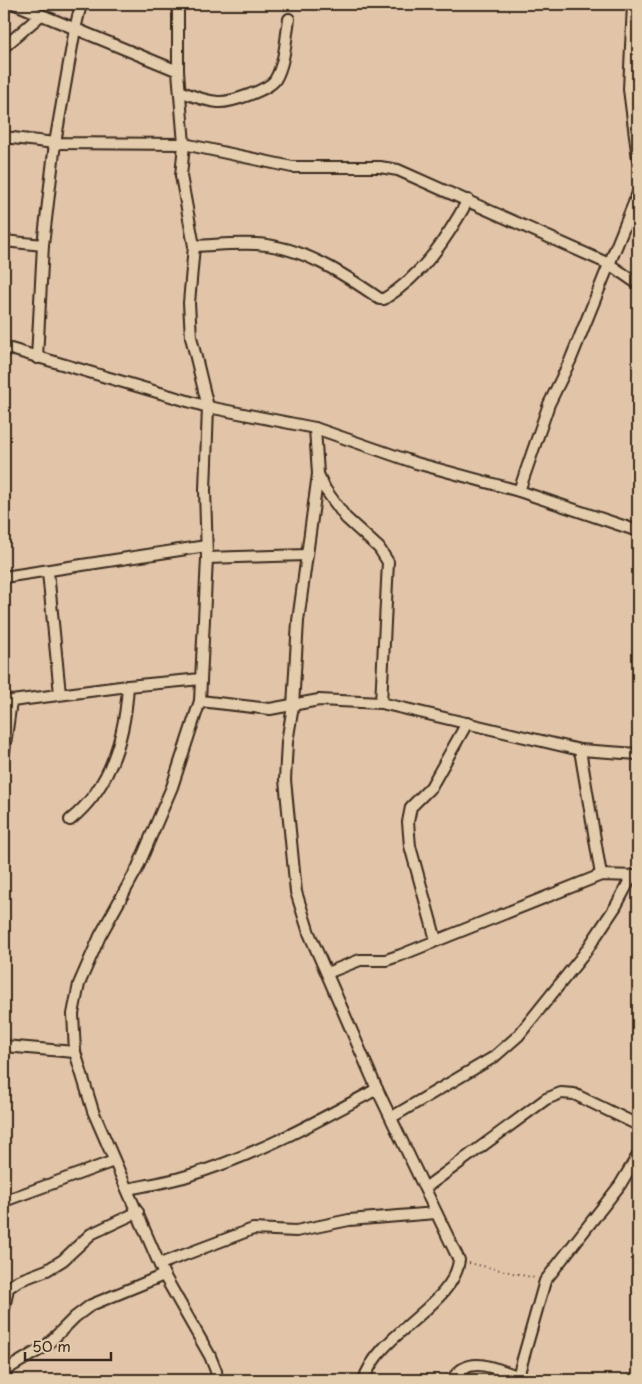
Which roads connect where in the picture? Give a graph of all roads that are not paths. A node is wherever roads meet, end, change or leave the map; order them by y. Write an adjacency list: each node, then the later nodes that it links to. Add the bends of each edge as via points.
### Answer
1 (15, 4): 5 (street)
2 (81, 4): 7 (street)
3 (178, 4): 9 (street)
4 (633, 4): 10 (street)
5 (41, 15): 7 (street); 8 (street)
6 (289, 19): 11 (street, via 275,80 264,89 219,102)
7 (75, 29): 9 (street); 13 (street)
8 (4, 47)
9 (178, 71): 11 (street)
10 (634, 73): 15 (street, via 631,115)
11 (180, 91): 14 (street)
12 (4, 137): 13 (street)
13 (55, 143): 14 (street); 19 (street)
14 (184, 144): 17 (street, via 292,167 398,170); 20 (street, via 181,176)
15 (638, 159)
16 (638, 193): 21 (street)
17 (468, 200): 20 (street, via 432,258 384,299 307,256 276,247 256,244); 21 (street)
18 (4, 241): 19 (street)
19 (43, 245): 24 (street)
20 (194, 246): 25 (street, via 189,303 191,337)
21 (609, 264): 22 (street); 28 (street, via 549,404)
22 (638, 284)
23 (4, 347): 24 (street)
24 (36, 358): 25 (street)
25 (208, 407): 26 (street); 30 (street)
26 (314, 428): 27 (street); 28 (street, via 416,463)
27 (318, 474): 31 (street); 40 (street, via 346,518 379,548 388,562)
28 (518, 491): 29 (street)
29 (638, 531)
30 (206, 546): 32 (street); 33 (street)
31 (307, 555): 32 (street); 41 (street, via 298,621)
32 (207, 558): 35 (street)
33 (48, 572): 34 (street); 37 (street)
34 (4, 577)
35 (201, 679): 36 (street); 38 (street)
36 (128, 686): 37 (street); 46 (street, via 115,758 96,792)
37 (60, 694): 39 (street)
38 (200, 701): 41 (street, via 270,709); 52 (street, via 172,787 145,851 100,936 79,984 73,1014)
39 (7, 702): 44 (street)
40 (380, 703): 41 (street, via 319,700); 42 (street)
41 (293, 706): 50 (street, via 285,780 296,892 309,933)
42 (467, 724): 43 (street); 49 (street, via 431,787 411,808 408,822 410,846)
43 (580, 750): 45 (street); 47 (street)
44 (4, 752)
45 (638, 754)
46 (70, 820)
47 (601, 875): 48 (street); 49 (street)
48 (635, 876): 54 (street, via 584,954 518,1036 494,1057)
49 (436, 940): 50 (street, via 386,960 360,960)
50 (327, 973): 53 (street)
51 (4, 1046): 52 (street)
52 (75, 1052): 57 (street, via 93,1111)
53 (378, 1089): 54 (street); 59 (street, via 279,1141 186,1177)
54 (392, 1118): 58 (street)
55 (638, 1125): 58 (street, via 574,1094 561,1093 546,1099)
56 (638, 1155): 67 (street, via 609,1199 545,1281)
57 (114, 1161): 59 (street); 60 (street)
58 (424, 1188): 62 (street)
59 (127, 1189): 61 (street)
60 (4, 1202)
61 (138, 1212): 63 (street); 65 (street, via 91,1234 63,1260 8,1288)
62 (436, 1213): 63 (street, via 349,1220 296,1230 252,1229); 69 (street, via 459,1260 458,1271 445,1290 379,1351 367,1368)
63 (160, 1264): 64 (street)
64 (164, 1275): 66 (street, via 91,1305 46,1346); 68 (street, via 210,1356)
65 (4, 1309)
66 (4, 1371)
67 (517, 1378): 70 (street, via 485,1365 473,1364 464,1366)
68 (217, 1380)
69 (364, 1380)
70 (452, 1380)

